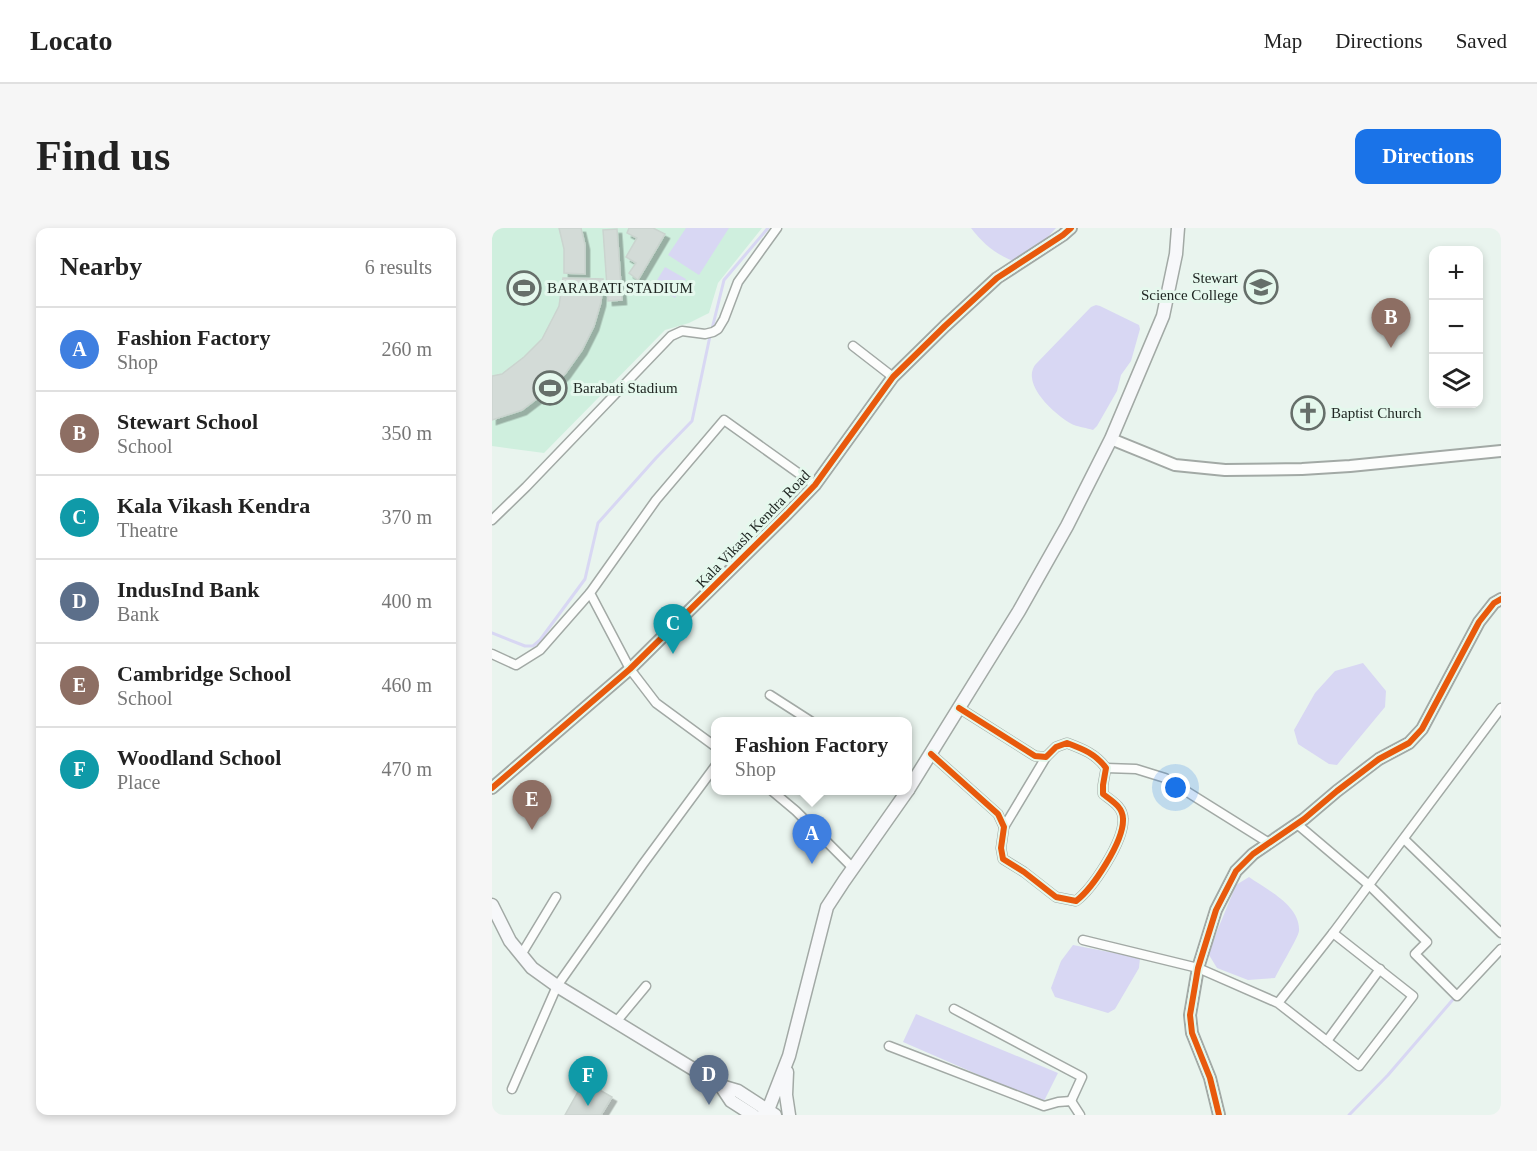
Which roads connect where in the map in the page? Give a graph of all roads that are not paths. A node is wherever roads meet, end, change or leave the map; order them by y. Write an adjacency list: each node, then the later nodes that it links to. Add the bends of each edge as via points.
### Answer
1 (777, 228): 9 (street, via 738,282 718,329 705,334 682,331 671,336)
2 (1071, 228): 5 (street, Kala Vikash Kendra Road, via 997,278)
3 (1178, 228): 6 (main road, via 1163,316)
4 (853, 346): 5 (street)
5 (893, 377): 8 (street, Kala Vikash Kendra Road)
6 (1111, 439): 7 (street, via 1175,465 1225,470 1341,467); 15 (main road, via 1062,536)
7 (1501, 451)
8 (815, 485): 10 (street, via 723,420 656,500); 13 (street, Kala Vikash Kendra Road)
9 (492, 520)
10 (590, 593): 12 (street, via 540,650 516,665); 13 (street)
11 (1501, 599): 27 (street, via 1479,622 1422,729 1409,743 1380,759)
12 (492, 654)
13 (630, 669): 18 (street, via 656,703); 24 (street, Kala Vikash Kendra Road)
14 (770, 695): 17 (street)
15 (959, 708): 19 (main road); 20 (street, via 1035,756)
16 (1501, 708): 29 (street)
17 (804, 717)
18 (711, 743)
19 (930, 754): 23 (main road); 28 (street, via 998,814)
20 (1046, 757): 21 (street, via 1067,743 1098,757); 28 (street)
21 (1106, 768): 28 (street, via 1103,794 1119,806 1123,819 1118,842 1076,901 1056,897 1003,859); 30 (street, via 1136,769 1165,778)
22 (711, 772): 42 (street)
23 (912, 782)
24 (492, 788)
25 (777, 795): 31 (street)
26 (904, 795): 31 (main road)
27 (1297, 824): 30 (street); 32 (street)
28 (1004, 827)
29 (1404, 838): 32 (street); 36 (street)
30 (1269, 843): 40 (street, via 1236,871 1216,910)
31 (854, 868): 49 (main road, via 827,907)
32 (1369, 885): 35 (street); 38 (street, via 1427,942 1416,954 1457,996)
33 (556, 897): 39 (street)
34 (492, 905): 39 (main road)
35 (1333, 933): 41 (street); 44 (street)
36 (1501, 933)
37 (1083, 940): 40 (street)
38 (1501, 949)
39 (521, 955): 42 (main road)
40 (1198, 968): 44 (street); 57 (street, via 1190,1015 1192,1033 1210,1078)
41 (1380, 969): 47 (street); 47 (street, via 1413,996 1359,1066)
42 (557, 986): 46 (main road); 51 (street)
43 (646, 986): 46 (street)
44 (1278, 1002): 47 (street)
45 (954, 1009): 52 (street, via 1082,1077)
46 (616, 1022): 50 (main road)
47 (1327, 1041)
48 (889, 1046): 52 (street, via 1044,1107)
49 (789, 1056): 53 (main road); 55 (main road)
50 (721, 1086): 53 (main road, via 738,1091); 54 (main road, via 731,1101)
51 (512, 1089)
52 (1071, 1101): 56 (street)
53 (769, 1113)
54 (753, 1115)
55 (789, 1115)
56 (1080, 1115)
57 (1219, 1115)

